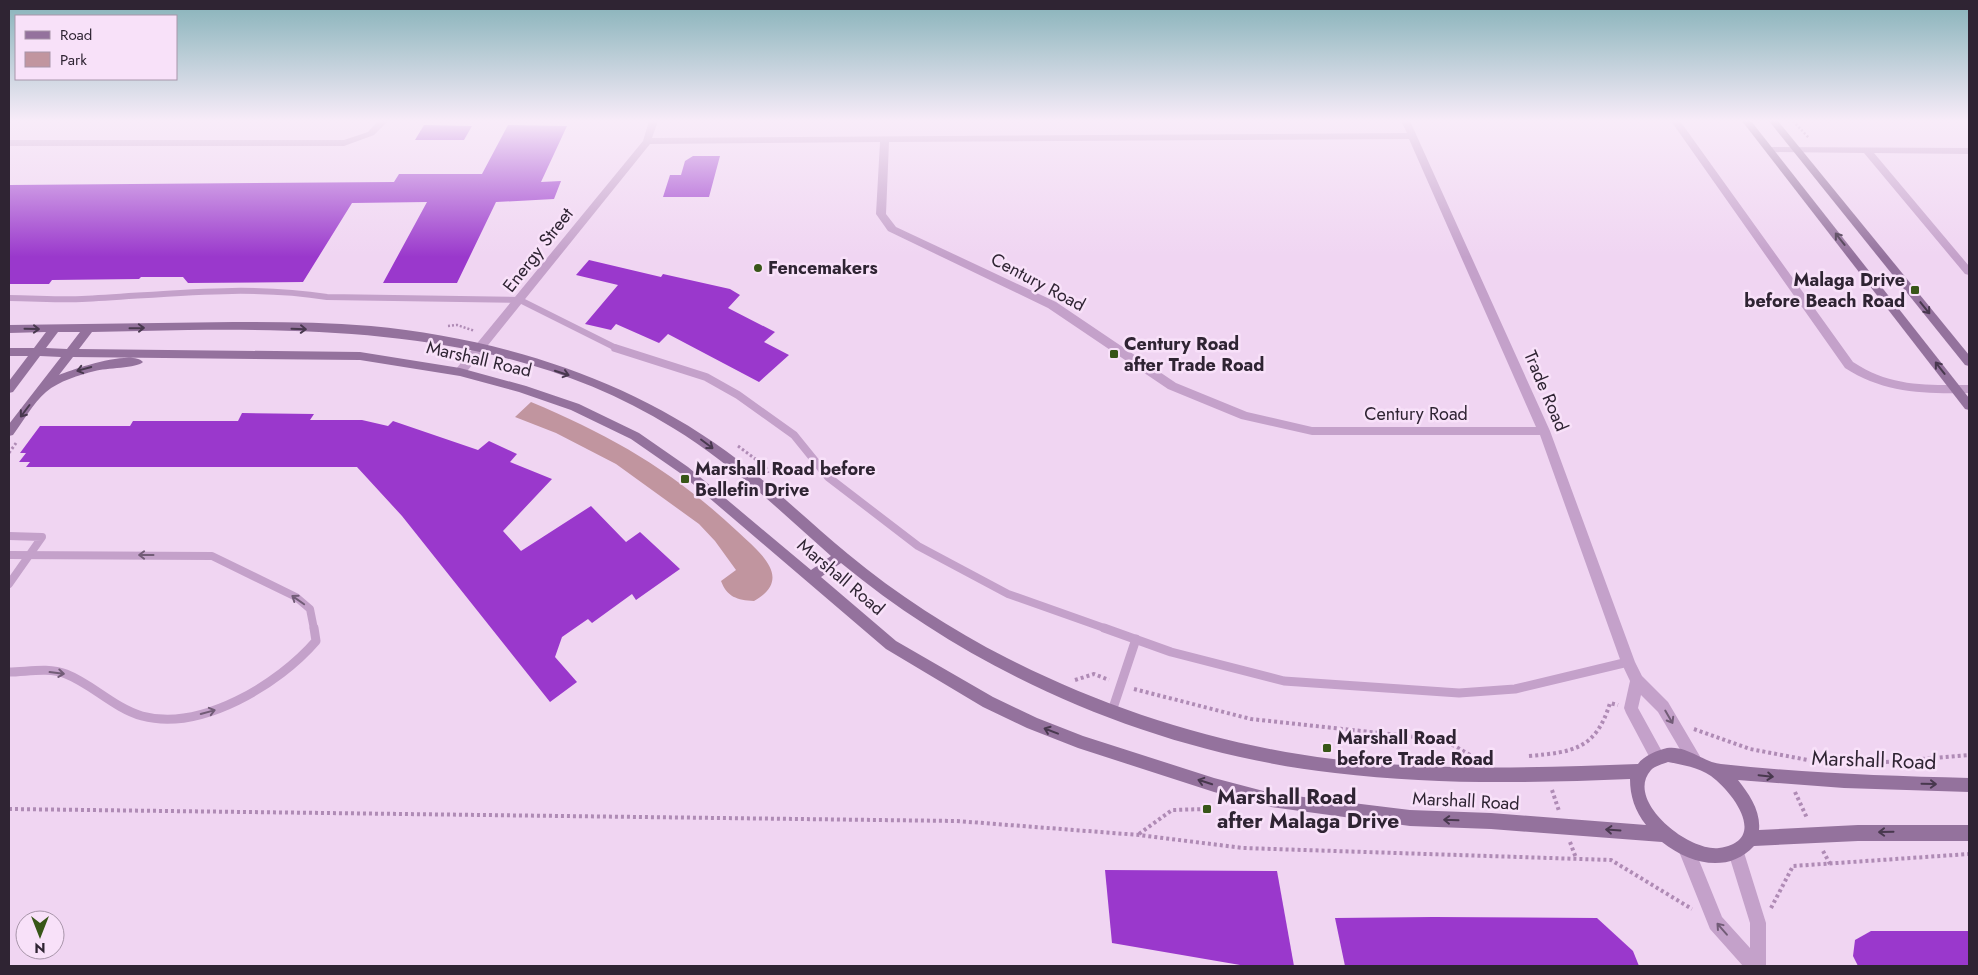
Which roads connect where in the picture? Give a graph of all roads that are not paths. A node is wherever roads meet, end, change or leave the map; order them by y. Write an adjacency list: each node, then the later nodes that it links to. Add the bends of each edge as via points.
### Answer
1 (627, 166): 10 (street, Energy Street)
2 (884, 166): 27 (street, Century Road, via 881,214 892,229 1052,305 1172,386 1246,416 1312,432)
3 (1426, 166): 27 (street, Trade Road)
4 (1707, 166): 22 (street, via 1849,365 1861,374 1890,386)
5 (1783, 166): 22 (main road, one-way to 5)
6 (1811, 166): 19 (main road, one-way to 19)
7 (1879, 166): 8 (street)
8 (1969, 272)
9 (9, 298): 10 (lane, via 92,298 216,290 306,293 327,298)
10 (520, 300): 14 (street, Energy Street); 34 (lane, via 618,349 706,376 738,395 794,435 828,477 918,546 1008,594)
11 (9, 329): 12 (main road, Marshall Road, one-way to 12)
12 (55, 329): 13 (main road, Marshall Road); 16 (main road)
13 (88, 329): 14 (main road, Marshall Road, one-way to 14, via 251,327 369,330); 17 (main road)
14 (478, 348): 20 (street, Energy Street); 31 (main road, Marshall Road, one-way to 31, via 607,388 662,414 705,442 786,506)
15 (9, 352): 16 (main road, Marshall Road)
16 (38, 353): 17 (main road, Marshall Road); 21 (main road)
17 (69, 353): 18 (main road, Marshall Road); 24 (main road)
18 (307, 354): 20 (main road, Marshall Road, via 360,356); 24 (main road, one-way to 24, via 233,362 122,362 81,370)
19 (1969, 362)
20 (460, 372): 32 (main road, Marshall Road, via 575,407 635,436 684,470)
21 (9, 389)
22 (1956, 389): 23 (street); 25 (main road)
23 (1969, 389)
24 (41, 390): 26 (main road, one-way to 26)
25 (1969, 406)
26 (9, 432)
27 (1544, 432): 35 (street, Trade Road)
28 (9, 536): 30 (lane, via 42,536)
29 (9, 555): 30 (lane)
30 (28, 556): 33 (lane); 36 (lane, one-way to 30, via 62,672 143,716 192,716 213,712 274,680 296,665 316,641 310,609 296,597 212,556)
31 (841, 556): 32 (main road); 38 (main road, Marshall Road, via 918,613 1011,668)
32 (810, 577): 45 (main road, Marshall Road, one-way to 32, via 1410,818 1271,800 1214,785 1082,743 988,702 891,645)
33 (9, 584)
34 (1136, 639): 35 (lane, via 1171,652 1284,680 1459,693 1515,689); 38 (lane)
35 (1628, 662): 37 (street, Trade Road)
36 (9, 672)
37 (1637, 682): 39 (street, via 1631,708); 40 (street, Trade Road, one-way to 40, via 1663,708)
38 (1112, 711): 41 (main road, Marshall Road, via 1227,748 1333,766 1462,775 1547,776)
39 (1657, 757): 40 (main road, via 1680,755); 41 (main road)
40 (1693, 758): 42 (main road)
41 (1641, 771): 45 (main road, via 1637,782 1642,808)
42 (1718, 771): 43 (main road, Marshall Road, one-way to 43, via 1872,783); 46 (main road, via 1730,780 1747,803 1751,816)
43 (1969, 784)
44 (1969, 833): 46 (main road, one-way to 46, via 1886,832)
45 (1662, 834): 47 (main road)
46 (1750, 838): 48 (main road)
47 (1686, 849): 48 (main road, via 1713,856); 49 (street, one-way to 47, via 1716,923)
48 (1736, 852): 50 (street, via 1758,923)
49 (1754, 966)
50 (1758, 966)

